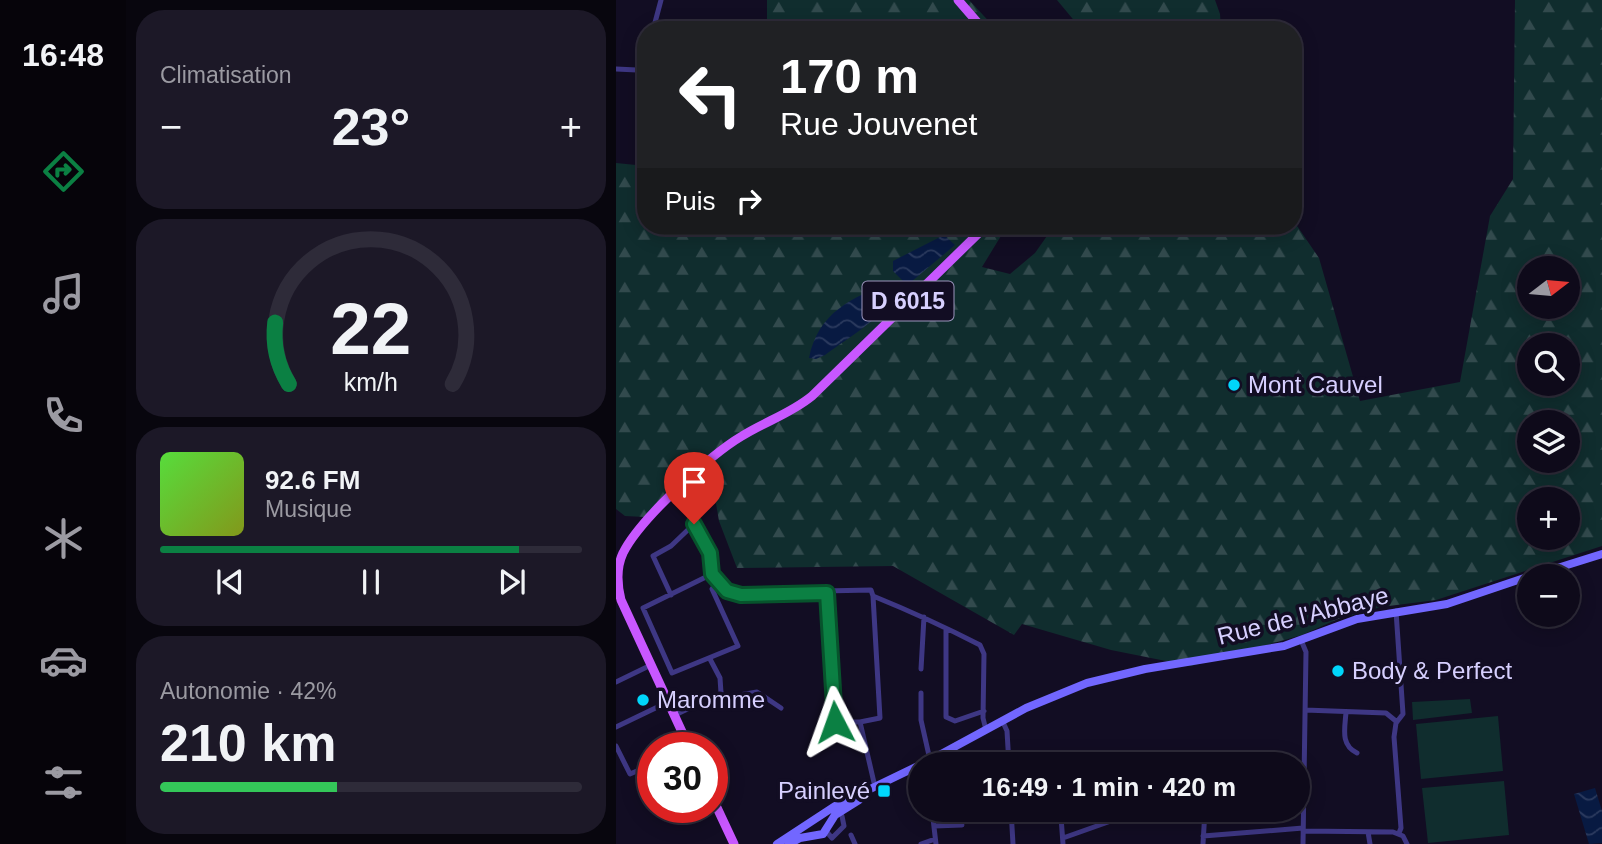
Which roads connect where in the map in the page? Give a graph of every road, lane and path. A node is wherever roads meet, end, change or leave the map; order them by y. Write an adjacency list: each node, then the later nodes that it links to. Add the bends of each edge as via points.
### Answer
1 (661, 0): 3 (street)
2 (958, 0): 4 (main road)
3 (655, 21)
4 (976, 21)
5 (616, 69): 6 (street)
6 (637, 70)
7 (976, 235): 10 (main road, D 6015, via 812,396 744,434 699,469 638,532 624,551)
8 (1602, 554): 9 (street, Rue de l'Abbaye)
9 (1570, 564)
10 (617, 574): 22 (main road, D 6015, via 621,600)
11 (712, 574): 13 (street); 15 (street); 15 (street, via 710,553 694,524 653,556)
12 (1517, 581): 17 (street, Rue de l'Abbaye, via 1462,600)
13 (717, 582): 14 (street, via 741,595); 21 (street, via 712,589 738,646)
14 (827, 593): 16 (street, via 871,590); 34 (street)
15 (671, 595): 21 (street, via 643,608 672,673 703,657)
16 (873, 596): 18 (street); 35 (street, via 880,718)
17 (1396, 611): 20 (street, Rue de l'Abbaye, via 1357,619); 36 (street, via 1403,714)
18 (924, 617): 19 (street); 23 (street)
19 (946, 630): 30 (street, via 982,647); 30 (street, via 946,717 955,721)
20 (1301, 640): 29 (street, via 1306,652); 33 (street, Rue de l'Abbaye, via 1106,677)
21 (710, 659): 26 (street, via 720,678)
22 (651, 665): 24 (street); 27 (main road, D 6015)
23 (921, 669)
24 (616, 682)
25 (921, 693): 42 (street)
26 (721, 694): 28 (street, via 757,692); 32 (street)
27 (668, 702): 32 (main road, D 6015); 37 (street)
28 (781, 708)
29 (1305, 710): 31 (street); 45 (street)
30 (984, 711): 38 (street)
31 (1346, 712): 36 (street, via 1388,714); 46 (street, via 1345,741)
32 (674, 716): 39 (main road, D 6015)
33 (1004, 719): 38 (street, Rue de l'Abbaye); 44 (street)
34 (835, 722): 35 (street); 40 (street, via 825,730)
35 (860, 722): 49 (street)
36 (1397, 722): 66 (street)
37 (616, 727)
38 (986, 730): 43 (street, Rue de l'Abbaye)
39 (681, 732)
40 (823, 741)
41 (616, 746): 47 (street, via 630,774)
42 (923, 752)
43 (945, 752)
44 (1008, 752)
45 (1303, 752)
46 (1357, 753)
47 (637, 771)
48 (908, 771): 49 (street, Rue de l'Abbaye)
49 (875, 788): 50 (street); 63 (street, via 835,815)
50 (853, 798): 51 (street, via 831,792); 53 (street)
51 (835, 799)
52 (842, 816): 63 (street, via 844,826 838,835 832,838)
53 (817, 817): 63 (street); 71 (street)
54 (934, 822): 62 (street)
55 (1012, 822): 75 (street)
56 (1061, 822): 70 (street)
57 (1111, 822): 70 (street)
58 (1204, 822): 68 (street)
59 (1303, 822): 64 (street)
60 (724, 823): 72 (main road)
61 (962, 825): 62 (street)
62 (934, 826): 69 (street)
63 (827, 828): 71 (street, via 818,837)
64 (1303, 830): 65 (street); 68 (street); 77 (street)
65 (1368, 832): 66 (street); 78 (street)
66 (1399, 833): 79 (street)
67 (851, 835): 73 (street)
68 (1203, 836): 76 (street)
69 (935, 841): 74 (street)
70 (1063, 841)
71 (785, 843)
72 (734, 844)
73 (855, 844)
74 (921, 844)
75 (1013, 844)
76 (1203, 844)
77 (1303, 844)
78 (1370, 844)
79 (1407, 844)

